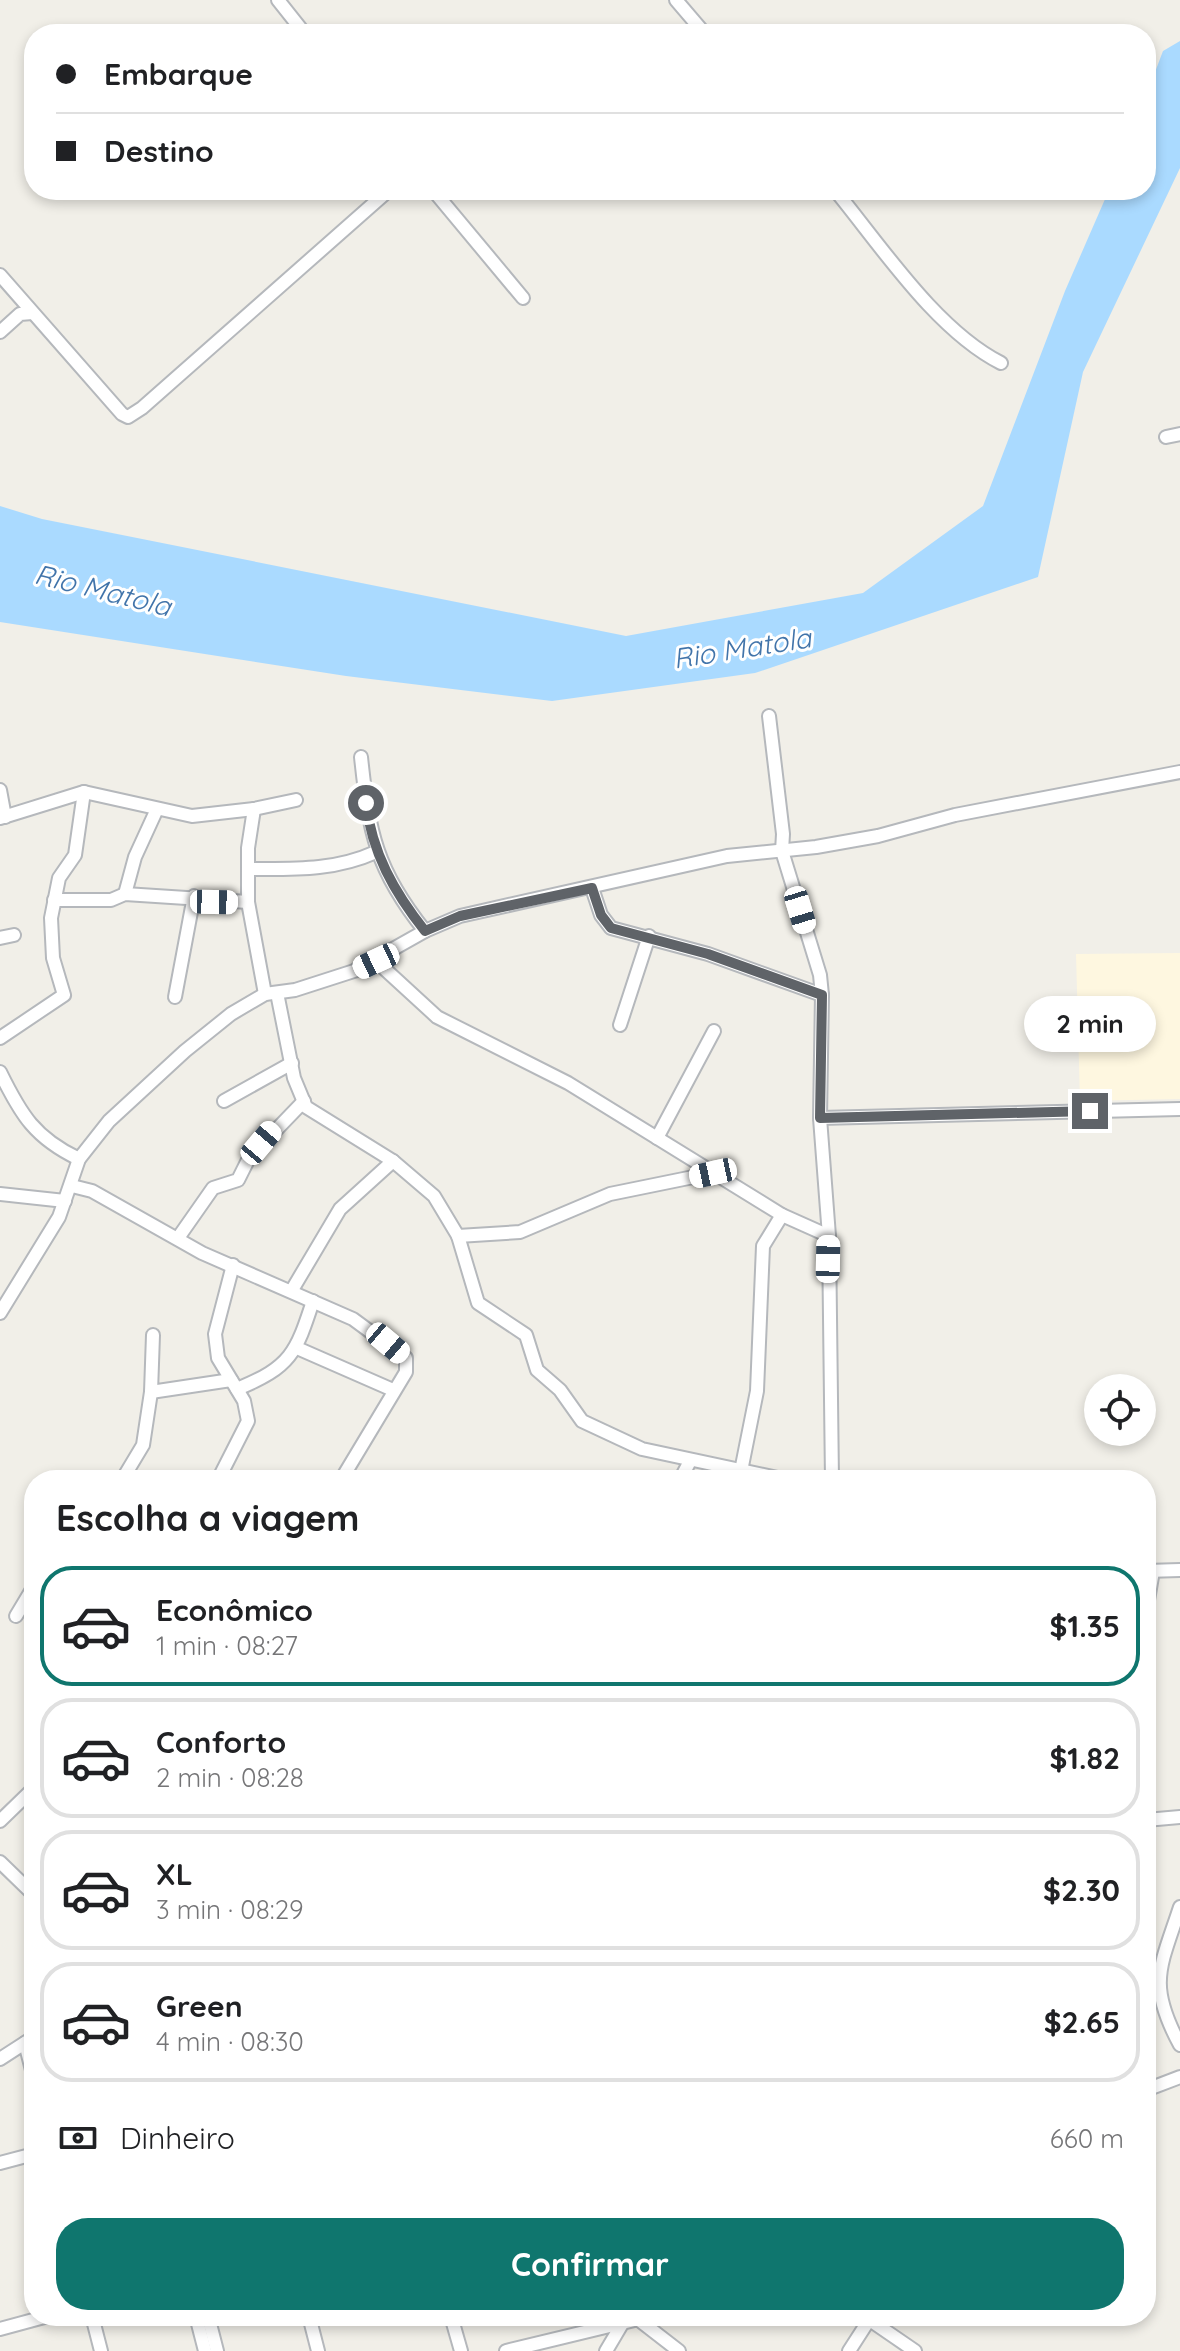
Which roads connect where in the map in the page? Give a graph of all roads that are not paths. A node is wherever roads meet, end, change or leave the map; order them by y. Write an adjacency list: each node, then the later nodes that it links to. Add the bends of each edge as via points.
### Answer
1 (278, 0): 3 (street)
2 (676, 0): 4 (street)
3 (297, 24)
4 (696, 24)
5 (378, 200): 10 (street, via 128,417)
6 (441, 200): 9 (street)
7 (843, 200): 12 (street, via 932,307 981,353)
8 (0, 275): 10 (street)
9 (523, 298)
10 (32, 313): 11 (street, via 20,314)
11 (0, 332)
12 (1001, 363)
13 (1180, 434): 14 (street)
14 (1166, 437)
15 (769, 716): 24 (street)
16 (361, 757): 25 (street)
17 (1180, 772): 24 (street)
18 (0, 790): 23 (street)
19 (84, 792): 21 (street); 23 (street); 30 (street, via 75,855 59,878)
20 (296, 800): 22 (street)
21 (157, 809): 22 (street, via 192,816); 28 (street)
22 (254, 809): 26 (street)
23 (2, 818)
24 (782, 851): 27 (street, via 727,856); 38 (street)
25 (376, 852): 26 (street, via 329,868); 32 (street)
26 (249, 869): 31 (street)
27 (592, 888): 32 (street, via 460,916); 34 (street, via 611,928)
28 (125, 894): 29 (street); 30 (street, via 111,900)
29 (194, 896): 31 (street); 39 (street)
30 (54, 900): 42 (street, via 53,958 64,995)
31 (248, 902): 37 (street)
32 (425, 931): 36 (street)
33 (14, 935): 35 (street)
34 (649, 936): 38 (street); 40 (street)
35 (0, 938)
36 (376, 961): 37 (street); 49 (street, via 437,1017 568,1083)
37 (271, 993): 43 (street); 50 (street, via 231,1014 185,1051 109,1121)
38 (822, 995): 48 (street)
39 (175, 997)
40 (620, 1025)
41 (714, 1031): 49 (street)
42 (0, 1038)
43 (292, 1063): 45 (street); 46 (street)
44 (0, 1072): 50 (street, via 28,1124 52,1146)
45 (224, 1101)
46 (304, 1101): 51 (street); 59 (street, via 249,1158 238,1180 213,1188)
47 (1180, 1109): 48 (street)
48 (820, 1118): 58 (street)
49 (657, 1138): 52 (street)
50 (79, 1159): 53 (street)
51 (393, 1161): 57 (street, via 434,1196); 61 (street, via 340,1209)
52 (713, 1173): 56 (street); 57 (street, via 610,1194 520,1232)
53 (72, 1186): 55 (street); 59 (street, via 92,1191)
54 (0, 1194): 55 (street)
55 (65, 1201): 63 (street)
56 (782, 1215): 58 (street); 75 (street, via 763,1246 757,1391)
57 (458, 1236): 69 (street, via 478,1303 526,1335 537,1370 560,1390 582,1421 642,1449)
58 (829, 1236): 76 (street)
59 (178, 1238): 60 (street)
60 (233, 1265): 61 (street); 66 (street, via 215,1334 218,1358)
61 (292, 1290): 62 (street)
62 (313, 1301): 65 (street); 67 (street, via 371,1330 406,1358 406,1372)
63 (0, 1313)
64 (153, 1335): 68 (street)
65 (297, 1348): 66 (street, via 274,1370); 67 (street)
66 (234, 1385): 68 (street); 71 (street, via 248,1421)
67 (393, 1390): 72 (street)
68 (151, 1392): 70 (street, via 143,1445)
69 (690, 1461): 73 (street); 74 (street)
70 (128, 1470)
71 (223, 1470)
72 (347, 1470)
73 (685, 1470)
74 (736, 1470)
75 (741, 1470)
76 (832, 1470)
77 (1180, 1570): 78 (street)
78 (1156, 1571)
79 (24, 1603): 80 (street)
80 (16, 1616)
81 (24, 1798): 84 (street)
82 (1180, 1817): 83 (street)
83 (1156, 1819)
84 (0, 1821)
85 (0, 1862): 86 (street)
86 (24, 1885)
87 (1180, 1907): 88 (street)
88 (1156, 1956)
89 (1156, 1977): 91 (street)
90 (24, 2043): 92 (street)
91 (1180, 2045)
92 (0, 2059)
93 (1180, 2077): 94 (street)
94 (1156, 2086)
95 (24, 2157): 96 (street)
96 (0, 2163)
97 (24, 2322): 108 (street)
98 (95, 2326): 109 (street)
99 (199, 2326): 110 (street)
100 (211, 2326): 111 (street)
101 (312, 2326): 112 (street)
102 (454, 2326): 113 (street)
103 (613, 2326): 114 (street)
104 (621, 2326): 115 (street)
105 (653, 2326): 116 (street)
106 (862, 2326): 117 (street)
107 (878, 2326): 118 (street)
108 (0, 2329)
109 (101, 2351)
110 (205, 2351)
111 (217, 2351)
112 (318, 2351)
113 (461, 2351)
114 (506, 2351)
115 (606, 2351)
116 (679, 2351)
117 (849, 2351)
118 (915, 2351)

